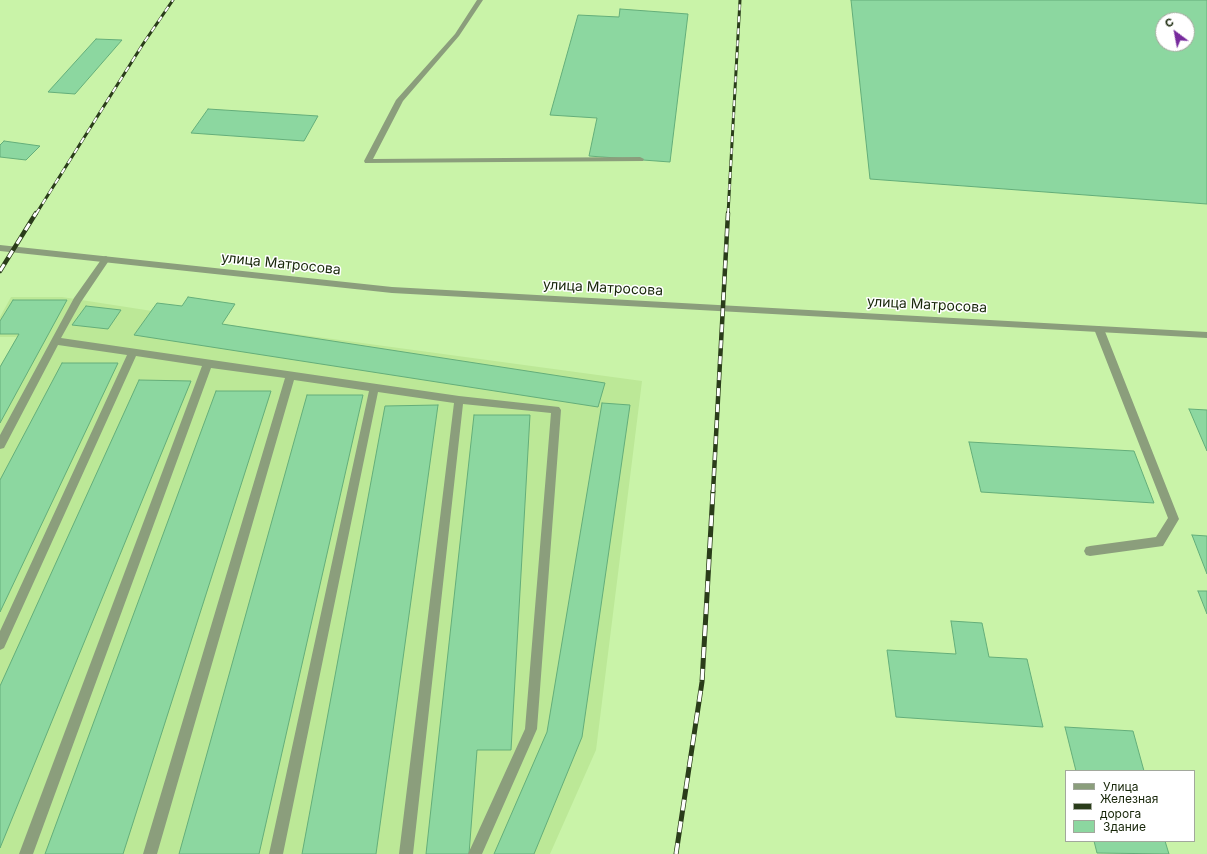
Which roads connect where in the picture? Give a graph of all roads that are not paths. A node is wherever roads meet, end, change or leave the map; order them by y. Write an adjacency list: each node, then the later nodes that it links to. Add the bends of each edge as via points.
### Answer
1 (480, 0): 2 (street, via 458,35 400,100 368,161)
2 (640, 159)
3 (0, 248): 4 (street, улица Матросова)
4 (106, 260): 5 (street, улица Матросова, via 392,290); 7 (street, via 77,300)
5 (1099, 329): 6 (street, улица Матросова); 14 (street, via 1174,519 1159,542)
6 (1207, 335)
7 (55, 341): 8 (street); 13 (street)
8 (133, 353): 9 (street); 15 (street)
9 (208, 364): 10 (street); 16 (street)
10 (290, 376): 11 (street); 17 (street)
11 (374, 388): 12 (street); 18 (street)
12 (459, 400): 19 (street); 20 (street, via 556,410 531,729)
13 (0, 445)
14 (1090, 551)
15 (0, 644)
16 (26, 854)
17 (150, 854)
18 (276, 854)
19 (406, 854)
20 (475, 854)

